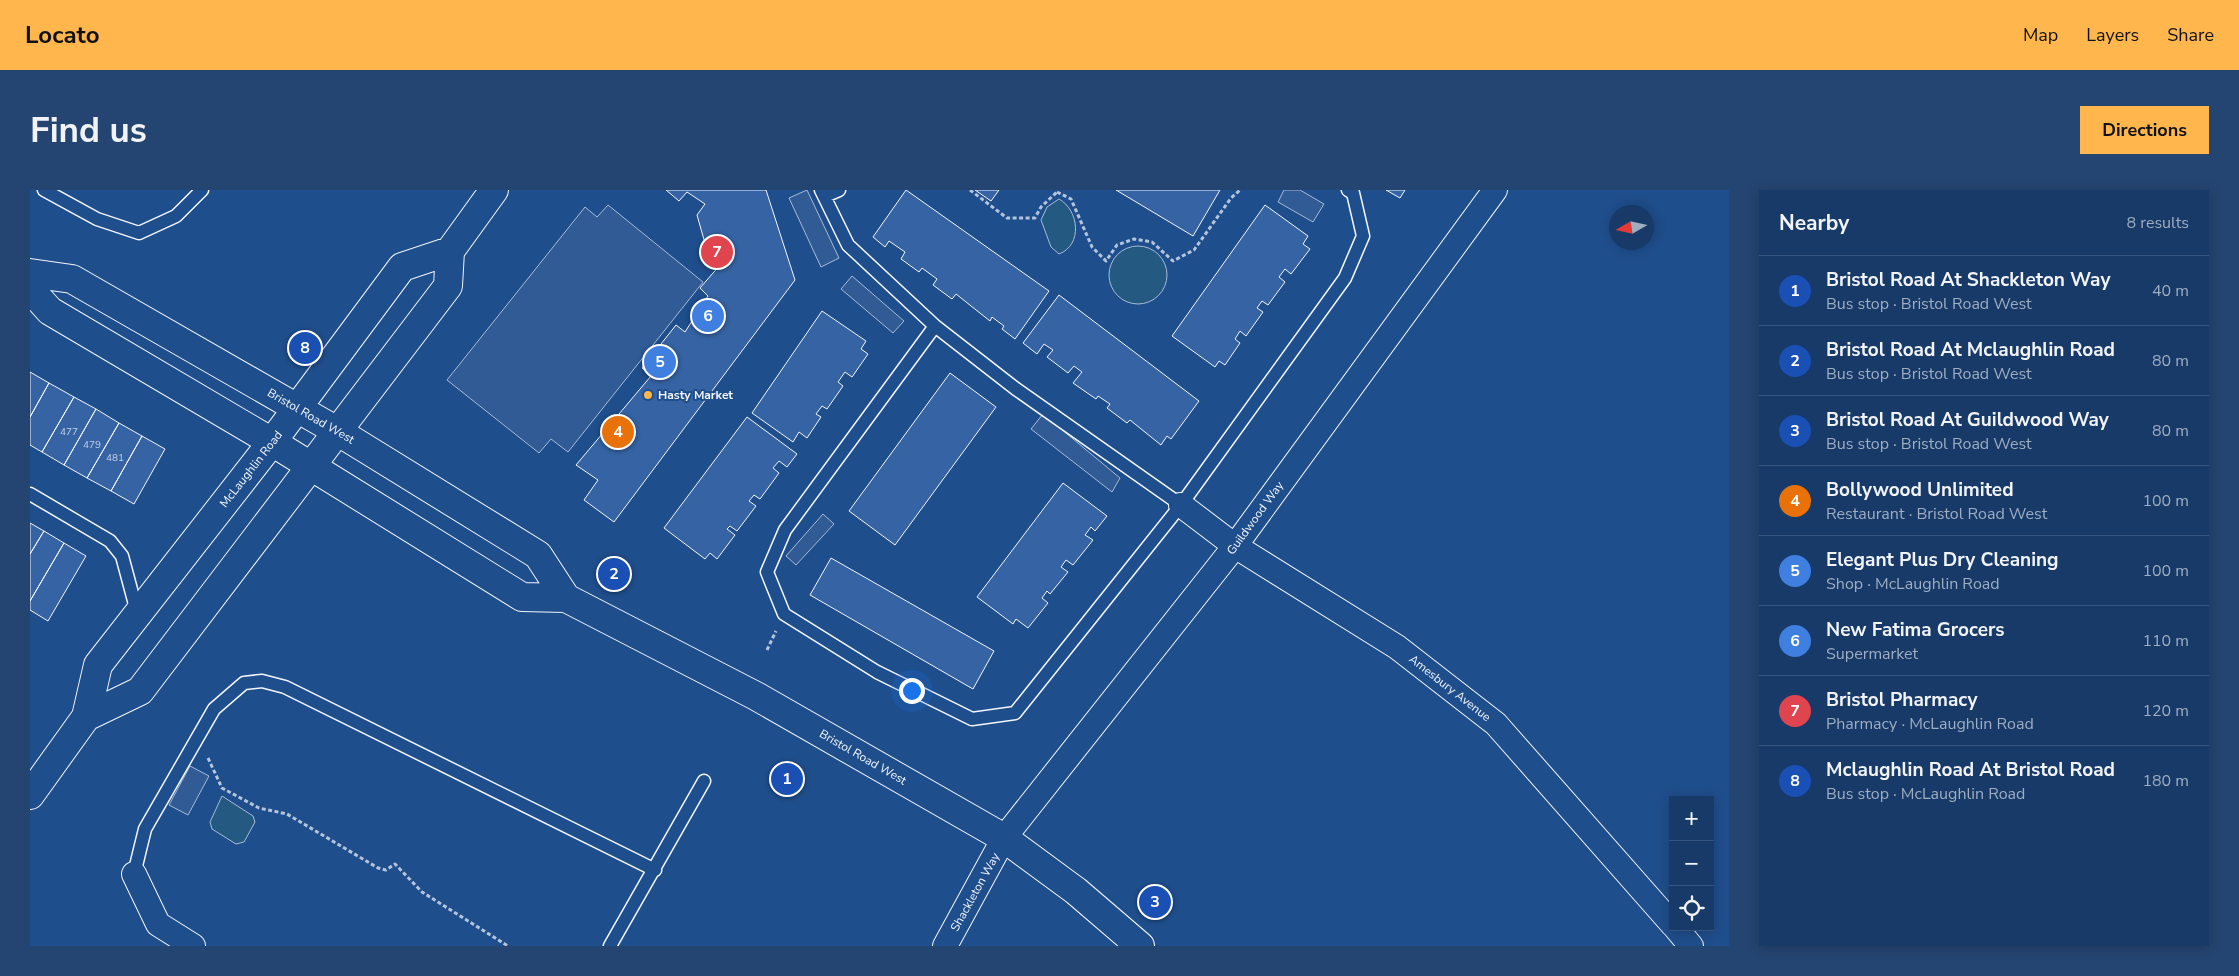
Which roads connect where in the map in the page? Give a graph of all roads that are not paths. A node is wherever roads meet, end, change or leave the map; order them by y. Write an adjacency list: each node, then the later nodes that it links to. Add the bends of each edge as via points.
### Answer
1 (44, 190): 2 (lane, via 97,219 139,233 176,216)
2 (202, 190)
3 (494, 190): 8 (street)
4 (839, 190): 7 (lane)
5 (1348, 190): 17 (lane, via 1353,193 1363,236 1345,278)
6 (1494, 190): 18 (street, Guildwood Way)
7 (823, 193): 11 (lane, via 848,245)
8 (450, 251): 12 (street, McLaughlin Road, via 402,267); 13 (street, McLaughlin Road, via 448,286)
9 (30, 273): 12 (street, Bristol Road West, via 72,279)
10 (30, 289): 14 (street, Bristol Road West, via 50,311)
11 (935, 326): 17 (lane, via 1016,389); 17 (lane, via 784,530 767,572 784,614 877,672 972,719 1015,713)
12 (297, 408): 13 (street, Bristol Road West); 14 (street, McLaughlin Road)
13 (336, 431): 15 (street, McLaughlin Road); 19 (street, Bristol Road West, via 538,555)
14 (272, 442): 15 (street, Bristol Road West); 20 (street, McLaughlin Road)
15 (310, 466): 19 (street, Bristol Road West, via 522,596); 21 (street, McLaughlin Road, via 140,691)
16 (30, 494): 20 (lane, via 110,541 122,556)
17 (1181, 506): 18 (street, Amesbury Avenue)
18 (1235, 546): 24 (street, Guildwood Way); 27 (street, Amesbury Avenue, via 1397,647 1496,724)
19 (566, 598): 24 (street, Bristol Road West, via 756,696)
20 (138, 613): 21 (street, McLaughlin Road, via 98,665)
21 (86, 717): 23 (street, McLaughlin Road)
22 (704, 781): 25 (lane)
23 (30, 795)
24 (1004, 838): 31 (street, Shackleton Way); 32 (street, Bristol Road West, via 1076,891)
25 (654, 870): 26 (lane, via 294,692 271,683 252,681 235,689 214,709 197,736 145,830); 30 (lane)
26 (134, 874): 29 (street, via 158,924)
27 (1669, 920)
28 (1678, 931): 33 (street, Amesbury Avenue)
29 (193, 946)
30 (610, 946)
31 (945, 946)
32 (1140, 946)
33 (1691, 946)

